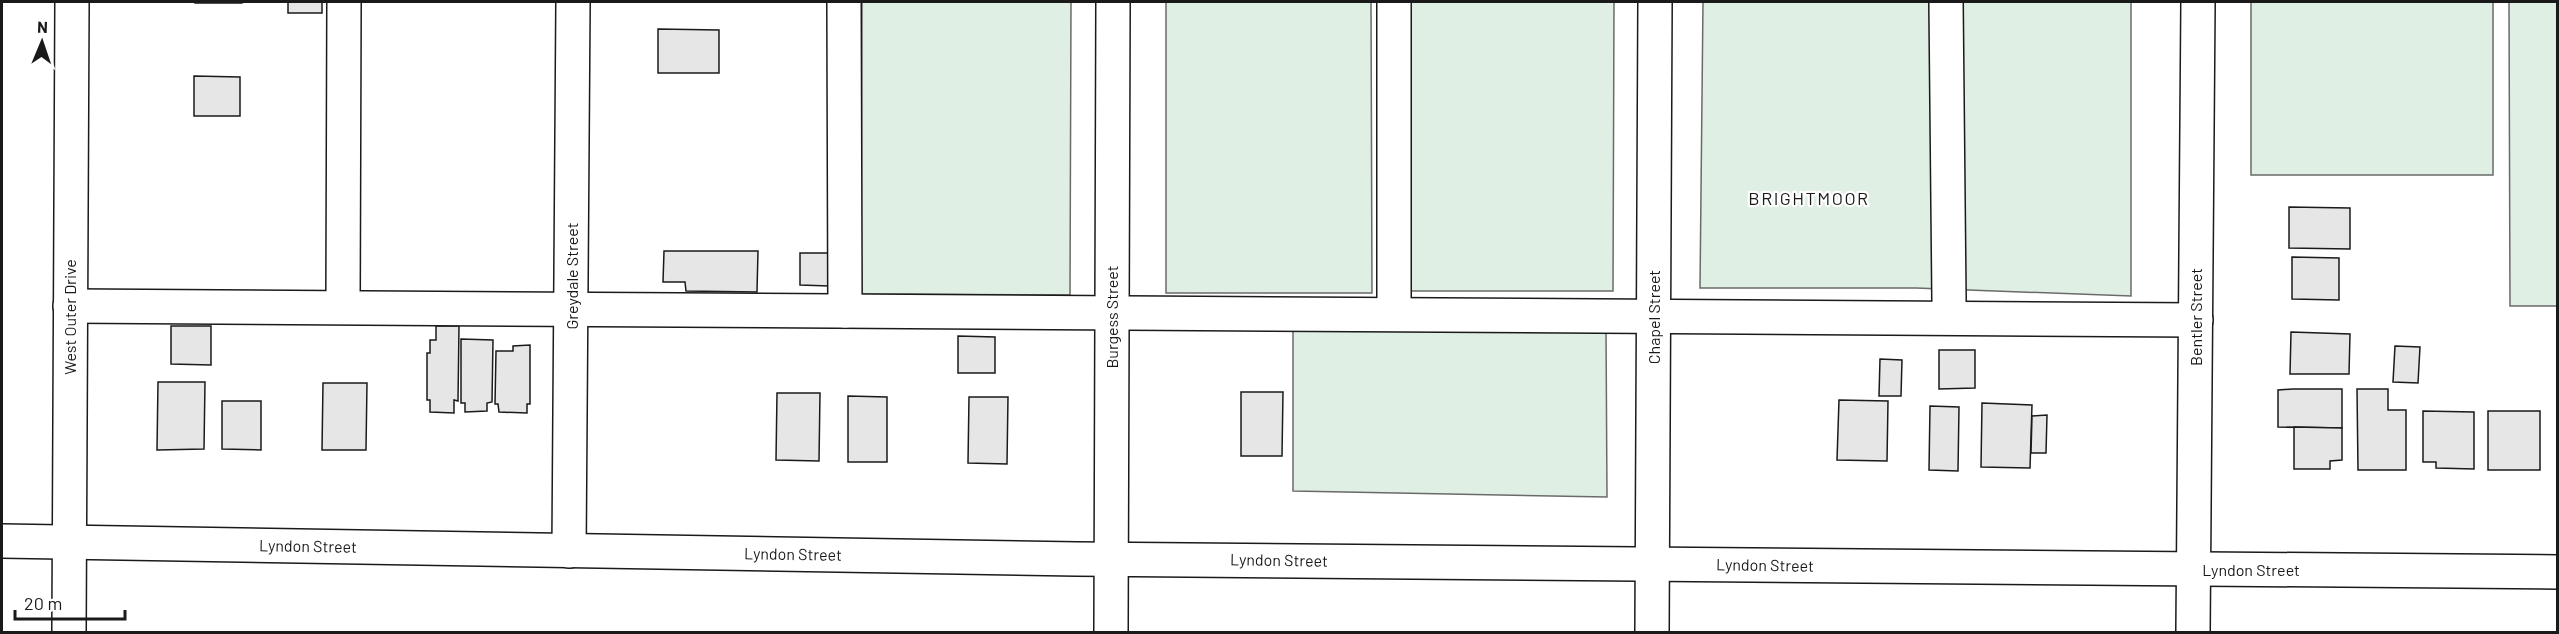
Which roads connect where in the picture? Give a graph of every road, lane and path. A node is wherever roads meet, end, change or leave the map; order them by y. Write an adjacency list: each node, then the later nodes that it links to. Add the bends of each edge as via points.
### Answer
1 (72, 2): 11 (street, West Outer Drive)
2 (345, 2): 12 (street)
3 (573, 2): 13 (street, Greydale Street)
4 (844, 2): 14 (street)
5 (1113, 2): 15 (street, Burgess Street)
6 (1394, 2): 16 (street)
7 (1655, 2): 17 (street, Chapel Street)
8 (1946, 2): 10 (street)
9 (2198, 2): 18 (street, Bentler Street)
10 (1949, 301)
11 (70, 306): 12 (street); 20 (street, West Outer Drive)
12 (344, 307): 13 (street)
13 (572, 309): 14 (street); 21 (street, Greydale Street)
14 (845, 311): 15 (street)
15 (1112, 313): 16 (street); 22 (street, Burgess Street)
16 (1394, 314): 17 (street)
17 (1654, 316): 18 (street); 23 (street, Chapel Street)
18 (2196, 320): 24 (street, Bentler Street)
19 (2, 541): 20 (street, Lyndon Street)
20 (71, 541): 21 (street, Lyndon Street); 26 (street, West Outer Drive)
21 (569, 551): 22 (street, Lyndon Street)
22 (1111, 558): 23 (street, Lyndon Street); 27 (street, Burgess Street)
23 (1653, 564): 24 (street, Lyndon Street); 28 (street, Chapel Street)
24 (2193, 570): 25 (street, Lyndon Street); 29 (street, Bentler Street)
25 (2558, 572)
26 (69, 633)
27 (1111, 633)
28 (1652, 633)
29 (2193, 633)

